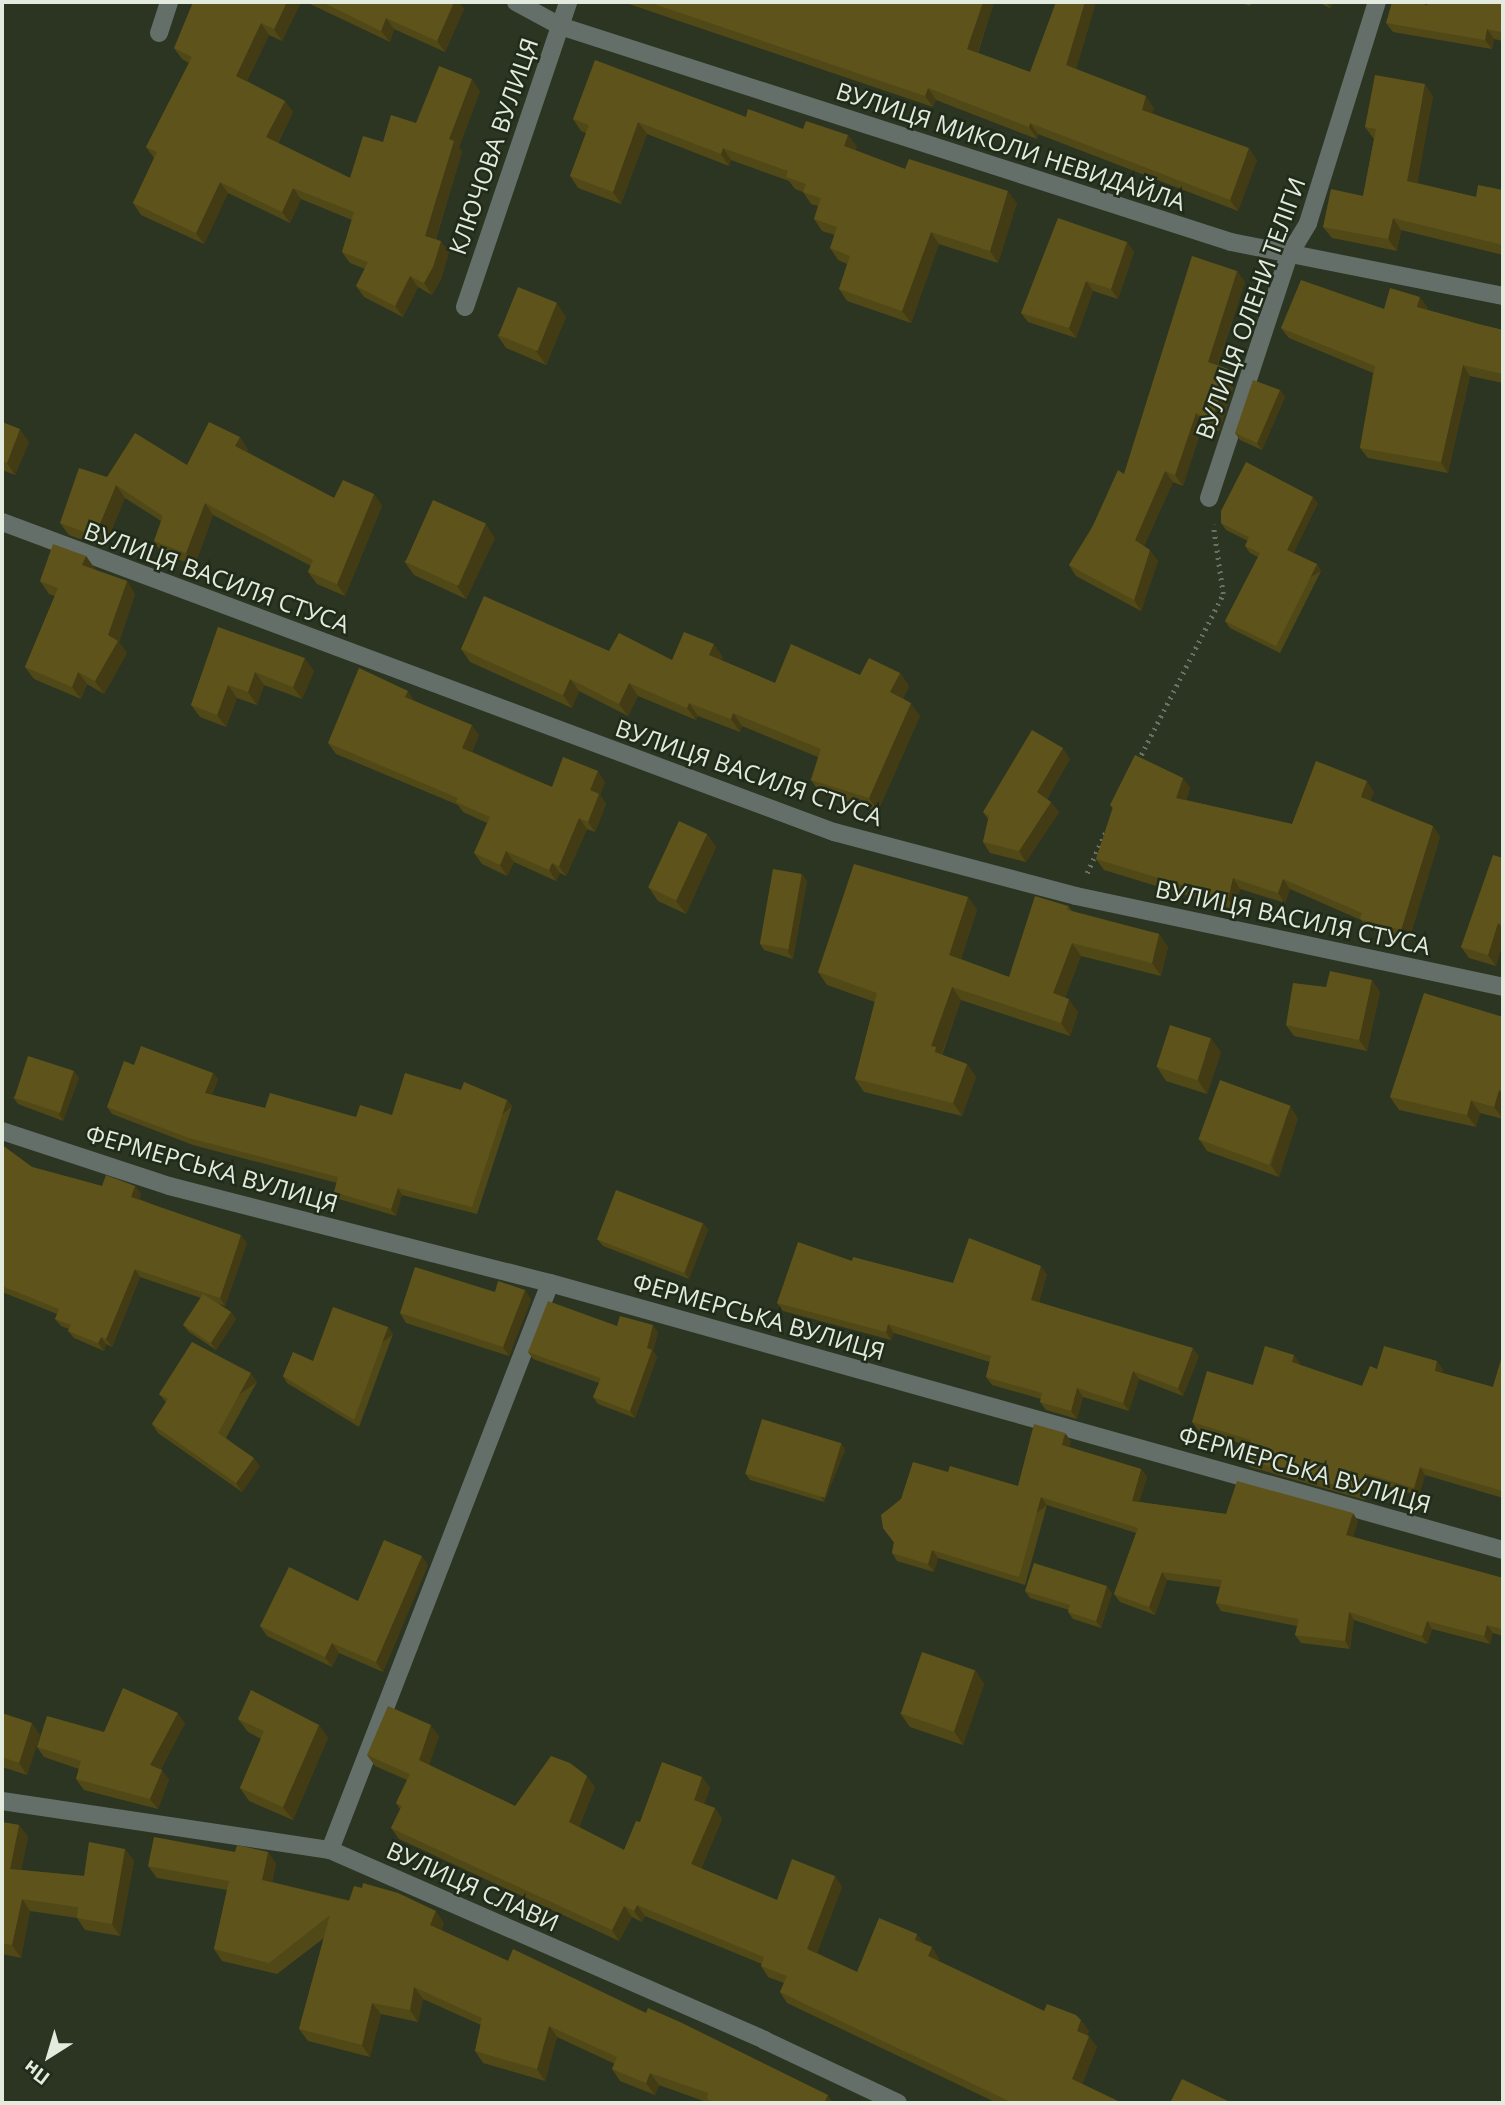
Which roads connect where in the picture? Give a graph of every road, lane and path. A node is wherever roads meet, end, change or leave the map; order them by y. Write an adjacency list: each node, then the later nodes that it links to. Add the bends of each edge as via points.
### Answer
1 (169, 2): 6 (street)
2 (516, 2): 5 (street, ВУЛИЦЯ МИКОЛИ НЕВИДАЙЛА)
3 (568, 2): 5 (street, КЛЮЧОВА ВУЛИЦЯ)
4 (1377, 2): 7 (street, ВУЛИЦЯ ОЛЕНИ ТЕЛІГИ, via 1308,223)
5 (560, 26): 7 (street, ВУЛИЦЯ МИКОЛИ НЕВИДАЙЛА, via 1231,242); 9 (street, КЛЮЧОВА ВУЛИЦЯ)
6 (159, 33)
7 (1289, 255): 8 (street, ВУЛИЦЯ МИКОЛИ НЕВИДАЙЛА); 10 (street, ВУЛИЦЯ ОЛЕНИ ТЕЛІГИ)
8 (1503, 296)
9 (465, 307)
10 (1209, 498): 12 (path, via 1223,594)
11 (2, 522): 14 (street, ВУЛИЦЯ ВАСИЛЯ СТУСА, via 834,832)
12 (1136, 765)
13 (1109, 824): 14 (path)
14 (1076, 896): 15 (street, ВУЛИЦЯ ВАСИЛЯ СТУСА)
15 (1503, 987)
16 (2, 1132): 17 (street, ФЕРМЕРСЬКА ВУЛИЦЯ, via 169,1186)
17 (550, 1283): 18 (street, ФЕРМЕРСЬКА ВУЛИЦЯ); 20 (street)
18 (1503, 1550)
19 (2, 1801): 20 (street, ВУЛИЦЯ СЛАВИ)
20 (330, 1850): 21 (street, ВУЛИЦЯ СЛАВИ)
21 (898, 2103)

